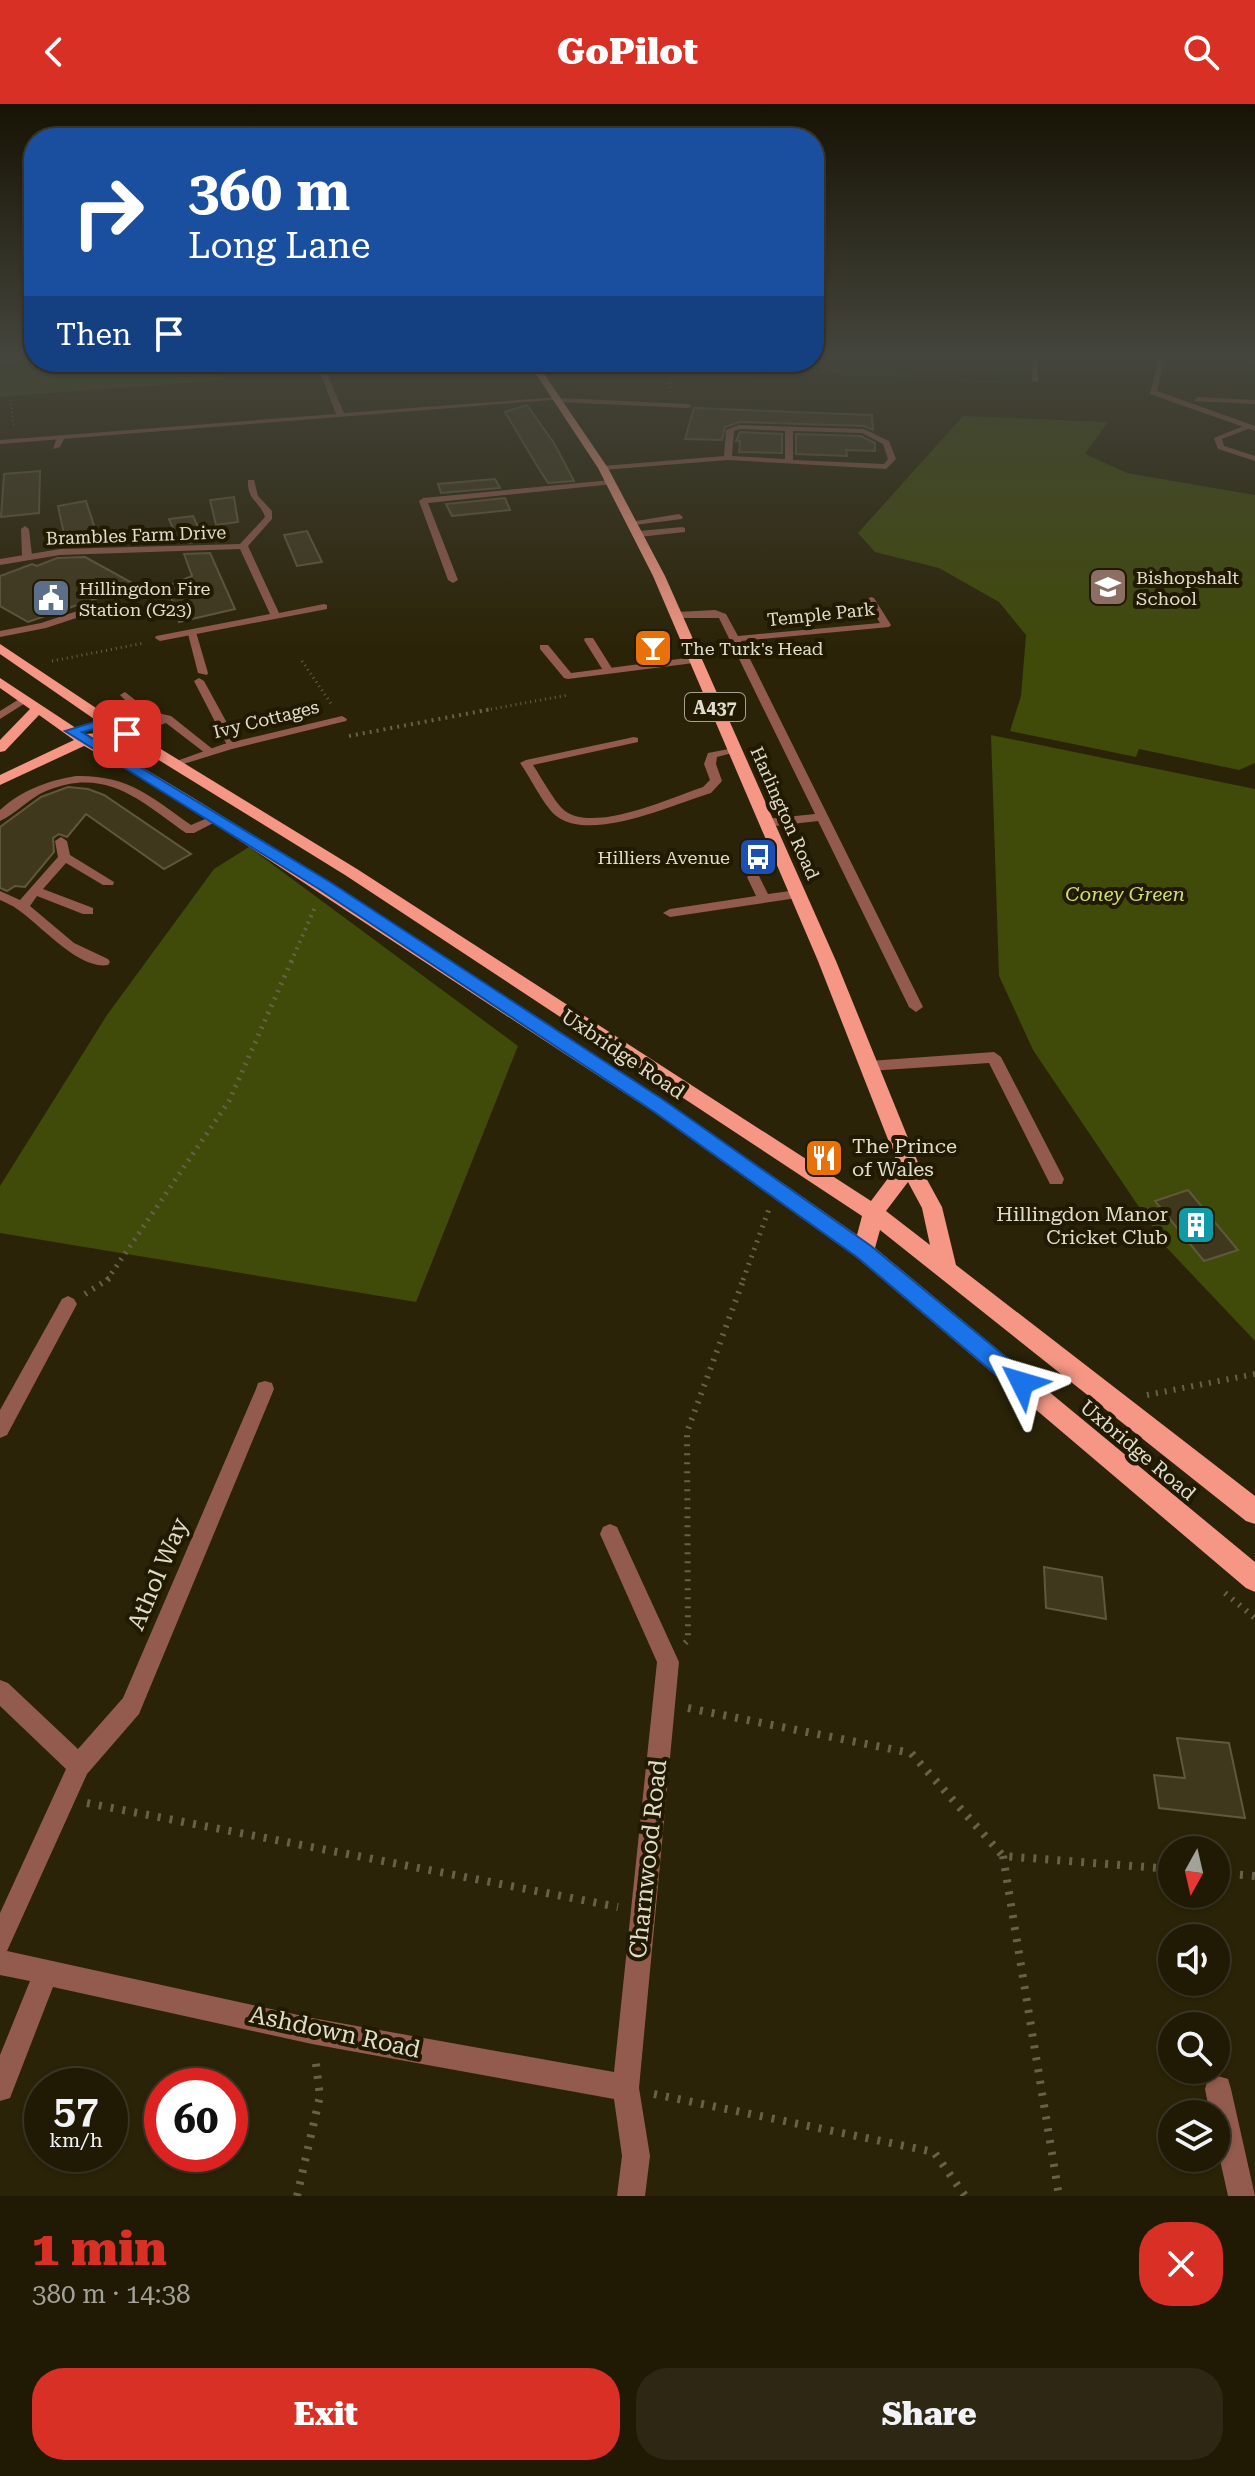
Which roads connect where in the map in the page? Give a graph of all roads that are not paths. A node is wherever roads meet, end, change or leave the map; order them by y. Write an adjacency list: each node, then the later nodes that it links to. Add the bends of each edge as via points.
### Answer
1 (594, 455): 7 (main road, Harlington Road / A437)
2 (729, 455): 5 (street)
3 (789, 455): 6 (street)
4 (890, 455): 6 (street, via 886,467)
5 (728, 458): 6 (street); 7 (street)
6 (789, 462)
7 (603, 468): 9 (main road, Harlington Road / A437)
8 (251, 482): 14 (street, via 254,497 269,517)
9 (611, 482): 11 (main road, Harlington Road / A437); 17 (street, via 423,501)
10 (679, 517): 11 (street)
11 (636, 528): 13 (street); 21 (main road, Harlington Road / A437)
12 (25, 529): 15 (street)
13 (682, 530)
14 (243, 546): 15 (street, Brambles Farm Drive); 22 (street, Brambles Farm Drive)
15 (27, 556): 16 (street, Brambles Farm Drive)
16 (0, 562)
17 (453, 580)
18 (871, 600): 26 (street, Temple Park, via 886,625)
19 (324, 607): 22 (street)
20 (131, 610): 24 (street, via 93,609)
21 (677, 615): 26 (street, via 720,613); 30 (main road, Harlington Road / A437)
22 (276, 616): 23 (street)
23 (191, 632): 25 (street); 41 (street, via 201,677)
24 (0, 634)
25 (160, 638)
26 (735, 639): 49 (street)
27 (589, 640): 31 (street)
28 (544, 647): 31 (street, via 568,676)
29 (0, 648): 38 (main road, Uxbridge Road)
30 (694, 660): 31 (street); 44 (main road, Harlington Road / A437)
31 (608, 670)
32 (0, 682): 34 (main road, Uxbridge Road)
33 (125, 695): 36 (street, via 145,714)
34 (31, 704): 35 (street); 39 (main road, Uxbridge Road); 42 (main road)
35 (0, 716)
36 (168, 719): 38 (street); 43 (street)
37 (342, 719): 41 (street, Ivy Cottages)
38 (116, 727): 39 (main road); 45 (main road, Uxbridge Road)
39 (78, 736): 46 (main road, via 39,746); 47 (main road); 50 (main road, Uxbridge Road)
40 (634, 740): 44 (street, via 526,763 560,813 598,823 707,790 716,781 712,755)
41 (233, 745): 43 (street, Ivy Cottages)
42 (0, 748)
43 (209, 751): 45 (street, Ivy Cottages)
44 (734, 751): 51 (main road, Harlington Road / A437)
45 (177, 763): 68 (main road, Uxbridge Road)
46 (0, 771)
47 (0, 781)
48 (0, 817): 50 (street, via 42,788 80,778 127,787 190,830)
49 (822, 817): 51 (street); 64 (street)
50 (217, 818): 69 (main road, Uxbridge Road, via 659,1106)
51 (766, 823): 57 (main road, Harlington Road / A437)
52 (61, 841): 53 (street)
53 (64, 857): 55 (street); 56 (street)
54 (753, 877): 59 (street)
55 (108, 882)
56 (35, 891): 60 (street); 61 (street)
57 (797, 894): 59 (street); 65 (main road, Harlington Road / A437)
58 (0, 895): 60 (street)
59 (763, 898): 62 (street)
60 (22, 906): 63 (street, via 69,946)
61 (88, 911)
62 (670, 913)
63 (103, 962)
64 (916, 1007)
65 (869, 1066): 66 (main road, Harlington Road / A437); 67 (street, via 994,1057)
66 (909, 1166): 68 (main road); 70 (main road, Harlington Road / A437, via 932,1207)
67 (1056, 1179)
68 (873, 1213): 69 (main road); 70 (main road, Uxbridge Road)
69 (864, 1251): 76 (main road, Uxbridge Road)
70 (946, 1270): 74 (main road, Uxbridge Road)
71 (68, 1304): 73 (street)
72 (265, 1389): 78 (street, Athol Way, via 131,1706)
73 (0, 1429)
74 (1255, 1512)
75 (610, 1534): 83 (street, Charnwood Road, via 668,1662)
76 (1255, 1579)
77 (0, 1691): 78 (street)
78 (79, 1766): 79 (street, Athol Way)
79 (0, 1941)
80 (0, 1962): 81 (street, Ashdown Road)
81 (46, 1973): 82 (street); 83 (street, Ashdown Road, via 312,2031)
82 (0, 2088)
83 (626, 2088): 85 (street, Charnwood Road, via 636,2156)
84 (1218, 2089): 86 (street)
85 (631, 2196)
86 (1242, 2196)

